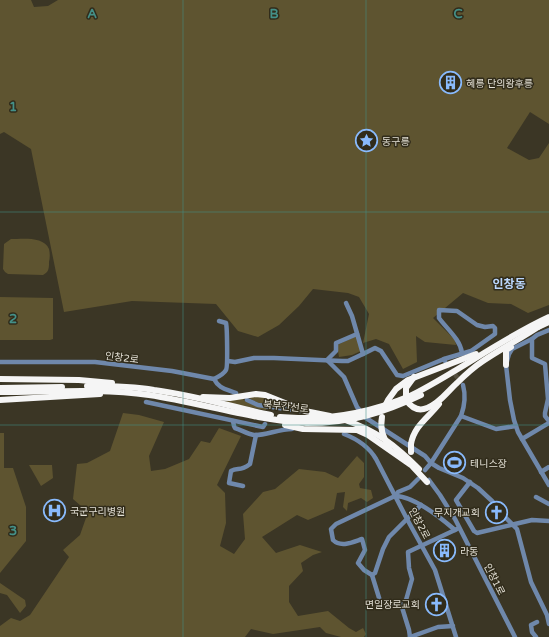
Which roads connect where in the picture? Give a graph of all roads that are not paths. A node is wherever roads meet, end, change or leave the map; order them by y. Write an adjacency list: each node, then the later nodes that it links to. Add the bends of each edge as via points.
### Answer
1 (346, 303): 7 (street)
2 (549, 317): 10 (highway, 북부간선로)
3 (219, 321): 15 (street, via 227,324)
4 (549, 322): 5 (highway, 북부간선로)
5 (541, 325): 8 (highway); 37 (highway, 북부간선로, bridge, via 420,395 396,407 365,416 307,423)
6 (549, 330): 9 (street)
7 (357, 334): 11 (street, via 336,343); 13 (street)
8 (522, 338): 16 (highway); 19 (highway, via 506,350)
9 (532, 339): 19 (street, via 512,349); 20 (street, via 532,358)
10 (493, 347): 22 (highway); 31 (highway, 북부간선로, bridge, via 410,396 371,410 345,415 313,418 275,416)
11 (336, 351): 14 (street); 18 (street)
12 (462, 353): 12 (street, via 471,351 495,334 495,328 477,324 457,311 439,310 439,318 458,341); 13 (street, via 403,376 397,375 381,350 374,348)
13 (363, 354): 18 (street)
14 (327, 360): 15 (street, via 261,358); 18 (street); 21 (street)
15 (228, 361): 24 (street, via 226,370)
16 (483, 361): 19 (highway, via 497,357); 32 (highway)
17 (0, 362): 24 (street, 인창2로, via 95,362)
18 (338, 362): 21 (street, via 334,363)
19 (506, 365): 42 (street)
20 (547, 365): 40 (street, via 548,399 545,416)
21 (334, 368): 48 (street, via 344,377 362,414)
22 (414, 377): 32 (highway, via 405,392 410,406 425,409); 50 (highway, bridge, via 396,389 388,400 380,425 390,446)
23 (0, 379): 27 (highway, via 84,380)
24 (214, 379): 30 (street, 인창2로, via 220,387)
25 (463, 385): 38 (street, via 465,398)
26 (0, 387): 27 (highway, 북부간선로)
27 (139, 388): 31 (highway, 북부간선로)
28 (0, 392): 29 (highway, 북부간선로, via 85,390)
29 (132, 393): 33 (highway); 37 (highway, 북부간선로)
30 (236, 393)
31 (187, 396): 36 (highway, via 230,398 265,395)
32 (443, 398): 50 (highway, bridge, via 414,433 411,452)
33 (0, 400)
34 (247, 400): 36 (street, via 267,409)
35 (146, 402): 39 (street)
36 (305, 411): 43 (street, via 328,419); 50 (highway, via 337,417 375,433 391,443)
37 (233, 412): 44 (highway)
38 (460, 416): 42 (street, via 496,429); 48 (street)
39 (233, 421): 41 (street, via 263,427); 46 (street, via 236,428)
40 (549, 422): 47 (street)
41 (265, 424)
42 (516, 426): 47 (street)
43 (338, 428)
44 (303, 429): 46 (street, via 282,429); 50 (highway, via 357,430)
45 (344, 434): 57 (street, 인창2로, via 357,440 372,453)
46 (256, 435): 56 (street, via 250,464 241,470 231,470 229,483)
47 (522, 439): 51 (street)
48 (431, 462): 50 (street); 54 (street)
49 (549, 467): 51 (street)
50 (419, 469): 53 (highway)
51 (541, 472): 55 (street)
52 (418, 479): 57 (street)
53 (428, 481): 64 (street, 인창1로, via 447,506)
54 (470, 482): 63 (street, via 492,501); 63 (street, via 456,500 474,531 477,533)
55 (549, 485)
56 (244, 486)
57 (395, 496): 60 (street, via 406,497); 61 (street, 인창2로); 66 (street, via 336,524 331,529 333,540 338,544 362,540 365,550 358,565)
58 (536, 497): 59 (street)
59 (549, 504)
60 (421, 505): 61 (street); 64 (street)
61 (406, 519): 65 (street, 인창2로); 66 (street, via 389,536)
62 (549, 521): 63 (street, via 532,520)
63 (513, 525): 69 (street, via 517,529 531,582)
64 (457, 529): 65 (street); 73 (street, 인창1로)
65 (421, 545): 67 (street, via 407,553 412,579 405,601); 70 (street, 인창2로, via 435,570)
66 (372, 575): 67 (street, via 383,604)
67 (401, 604): 71 (street)
68 (537, 622): 74 (street, via 531,625)
69 (549, 624)
70 (453, 626): 71 (street, via 438,627); 72 (street, 인창2로)
71 (410, 637)
72 (456, 637)
73 (515, 637)
74 (536, 637)

